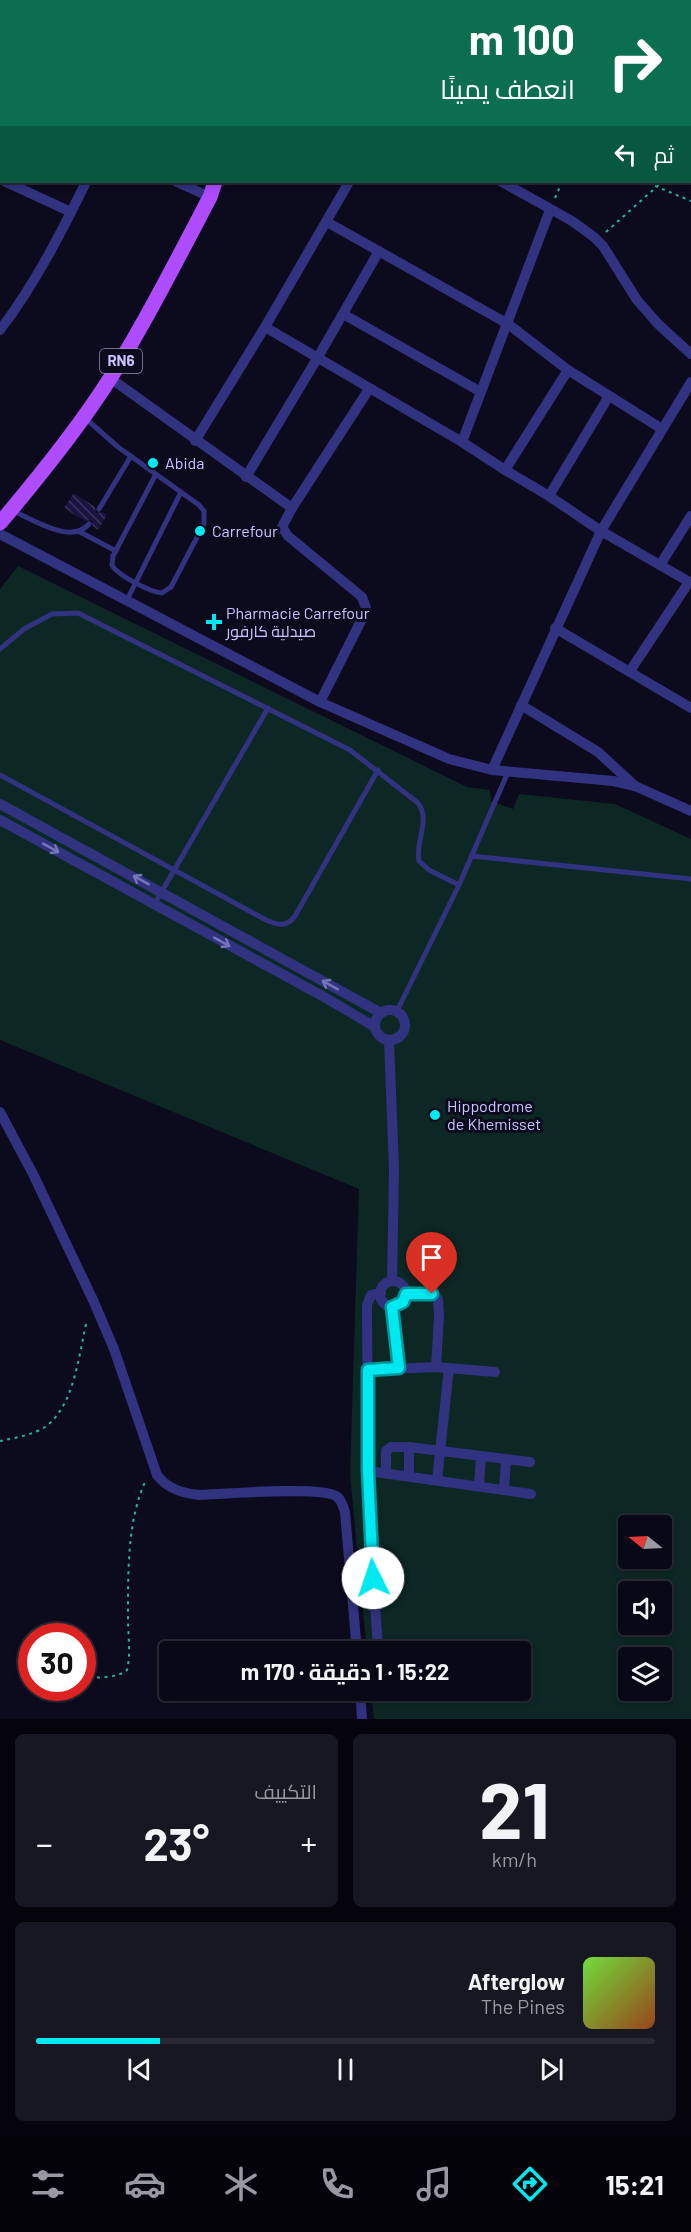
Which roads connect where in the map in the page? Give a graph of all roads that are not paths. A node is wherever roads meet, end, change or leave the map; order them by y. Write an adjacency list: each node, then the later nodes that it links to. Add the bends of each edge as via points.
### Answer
1 (8, 183): 9 (street)
2 (86, 183): 9 (street)
3 (179, 183): 7 (street)
4 (215, 183): 7 (main road, RN6)
5 (348, 183): 10 (street)
6 (504, 183): 8 (street)
7 (210, 197): 19 (main road, RN6)
8 (550, 210): 13 (street); 16 (street, via 597,240 637,300)
9 (71, 212): 14 (street)
10 (327, 222): 11 (street); 15 (street)
11 (379, 251): 12 (street); 13 (street)
12 (343, 314): 17 (street); 22 (street)
13 (508, 324): 18 (street); 22 (street)
14 (2, 325)
15 (266, 327): 17 (street); 26 (street)
16 (691, 354)
17 (318, 357): 21 (street); 31 (street)
18 (568, 370): 23 (street); 29 (street)
19 (110, 378): 24 (main road, RN6); 26 (street)
20 (691, 382): 25 (street)
21 (369, 389): 27 (street); 34 (street)
22 (481, 392): 27 (street)
23 (609, 396): 25 (street); 33 (street)
24 (84, 417): 28 (lane); 36 (main road, RN6)
25 (662, 429): 40 (street)
26 (195, 441): 31 (street)
27 (462, 442): 29 (street)
28 (130, 456): 30 (lane); 35 (lane)
29 (505, 470): 33 (street)
30 (156, 474): 32 (lane); 43 (lane)
31 (246, 477): 34 (street)
32 (181, 492): 45 (lane); 45 (lane, via 202,508 204,524 169,590 158,593)
33 (549, 496): 40 (street)
34 (292, 508): 51 (street, via 284,521 284,532 362,597 366,608)
35 (99, 509)
36 (11, 510): 38 (main road, RN6); 41 (lane, via 63,533)
37 (691, 516): 44 (street)
38 (0, 524)
39 (89, 524): 41 (lane)
40 (601, 531): 44 (street); 48 (street)
41 (80, 532): 43 (lane)
42 (0, 534): 47 (street)
43 (116, 551): 45 (lane, via 114,569)
44 (660, 565): 46 (street)
45 (136, 582): 47 (lane)
46 (690, 582): 50 (street)
47 (127, 600): 51 (street)
48 (555, 628): 50 (street); 52 (street)
49 (0, 649): 53 (lane, via 24,629 52,614 78,613)
50 (630, 671): 54 (street)
51 (320, 702): 56 (street, via 449,759)
52 (521, 705): 56 (street); 59 (street, via 598,752)
53 (268, 708): 55 (lane, via 350,750); 64 (lane)
54 (691, 708)
55 (378, 770): 64 (lane, via 287,924 266,920); 66 (lane, via 423,810 419,861)
56 (492, 770): 57 (street)
57 (509, 771): 59 (street, via 585,777); 63 (lane)
58 (0, 775): 64 (lane)
59 (635, 786): 61 (street)
60 (0, 804): 67 (street, one-way to 60)
61 (691, 811)
62 (0, 820): 68 (street, one-way to 68)
63 (471, 856): 65 (lane); 66 (lane)
64 (176, 870): 67 (lane)
65 (691, 879)
66 (459, 885): 69 (lane)
67 (162, 892): 68 (lane); 70 (street, one-way to 67)
68 (154, 905): 71 (street, one-way to 71)
69 (397, 1011): 70 (street); 72 (street, via 405,1021 405,1029 401,1037)
70 (381, 1013): 71 (street)
71 (375, 1027): 72 (street)
72 (389, 1041): 74 (street, via 394,1168)
73 (0, 1112): 95 (street, via 93,1300 163,1483 199,1496 316,1491 336,1496 345,1512)
74 (392, 1281): 75 (street, via 384,1285); 76 (street, via 400,1283)
75 (381, 1293): 77 (street, via 384,1302); 81 (street, via 368,1300)
76 (406, 1294): 77 (street, via 403,1302); 78 (street, via 432,1294 438,1299)
77 (392, 1307): 79 (street)
78 (436, 1367): 79 (street); 80 (street)
79 (399, 1368): 81 (street)
80 (449, 1368): 82 (street); 84 (street)
81 (368, 1370): 88 (street)
82 (495, 1372)
83 (409, 1447): 84 (street); 89 (street, via 387,1449); 90 (street)
84 (440, 1451): 85 (street); 91 (street)
85 (481, 1456): 86 (street); 92 (street)
86 (506, 1459): 87 (street); 93 (street)
87 (530, 1462)
88 (368, 1471): 89 (street); 96 (street)
89 (386, 1473): 90 (street)
90 (409, 1476): 91 (street)
91 (437, 1480): 92 (street)
92 (479, 1486): 93 (street)
93 (504, 1490): 94 (street)
94 (531, 1494)
95 (356, 1641)
96 (378, 1641)
97 (361, 1701): 98 (street)
98 (362, 1719)

